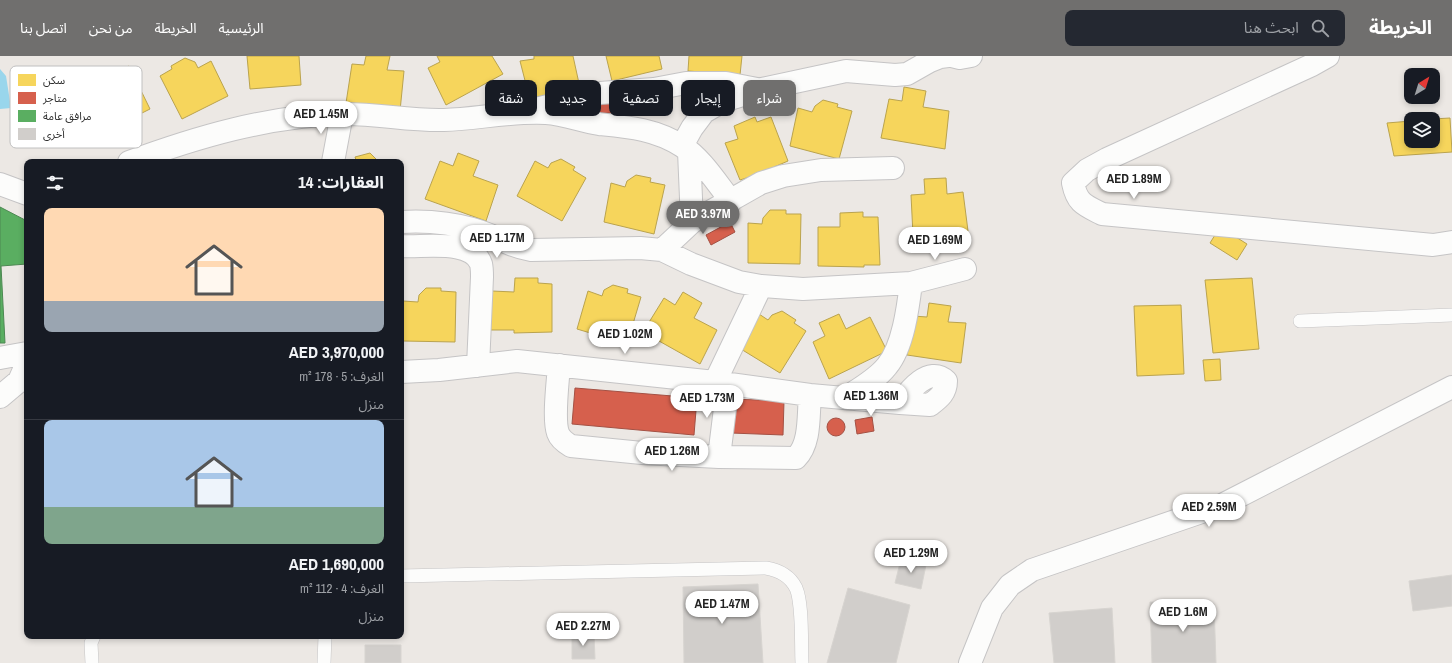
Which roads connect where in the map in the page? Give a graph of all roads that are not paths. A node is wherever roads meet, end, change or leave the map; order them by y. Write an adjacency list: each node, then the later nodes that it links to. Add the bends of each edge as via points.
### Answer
1 (948, 56): 5 (street, via 935,59 907,74 846,71)
2 (952, 56): 3 (street)
3 (971, 56)
4 (1328, 56): 21 (street, via 1086,170 1073,183 1075,195 1084,205 1102,214 1433,245)
5 (796, 82)
6 (743, 86): 8 (street, via 686,83 654,89 600,93)
7 (743, 95): 12 (street, via 723,101 704,112 692,128)
8 (537, 109)
9 (537, 113): 12 (street, via 638,128)
10 (342, 114): 11 (street, via 441,120); 13 (street, via 304,117 233,129); 14 (street)
11 (491, 116)
12 (685, 149): 18 (street, via 701,163); 20 (street)
13 (138, 159)
14 (334, 159)
15 (893, 168): 18 (street, via 821,170 782,176 762,183)
16 (0, 184): 17 (street)
17 (24, 193)
18 (730, 201): 20 (street)
19 (404, 222): 23 (street, via 459,225 516,248 531,250)
20 (692, 222): 23 (street)
21 (1452, 242)
22 (404, 246): 32 (street, via 447,246 464,249 476,256 481,264)
23 (662, 250): 26 (street, via 721,276)
24 (965, 269): 25 (street)
25 (911, 283): 26 (street, via 803,289); 39 (street, via 907,312 896,354 887,367)
26 (761, 286): 35 (street)
27 (1452, 315): 28 (lane)
28 (1300, 321)
29 (24, 354): 30 (street)
30 (0, 358)
31 (559, 365): 32 (street, via 517,361); 35 (street); 41 (street, via 557,419 558,433 564,442 571,446)
32 (478, 366): 33 (street)
33 (404, 372)
34 (24, 375): 38 (street)
35 (722, 383): 37 (street); 41 (street)
36 (1452, 387): 48 (street, via 1222,505 1032,570 1010,585 992,608)
37 (810, 395): 39 (street); 41 (street, via 806,442 802,453 796,458)
38 (0, 397)
39 (845, 398): 40 (street)
40 (900, 403)
41 (719, 457)
42 (404, 576): 47 (lane, via 766,568 776,570 786,575 796,588 800,604)
43 (93, 639): 45 (lane)
44 (325, 639): 46 (lane)
45 (92, 663)
46 (324, 663)
47 (802, 663)
48 (970, 663)

